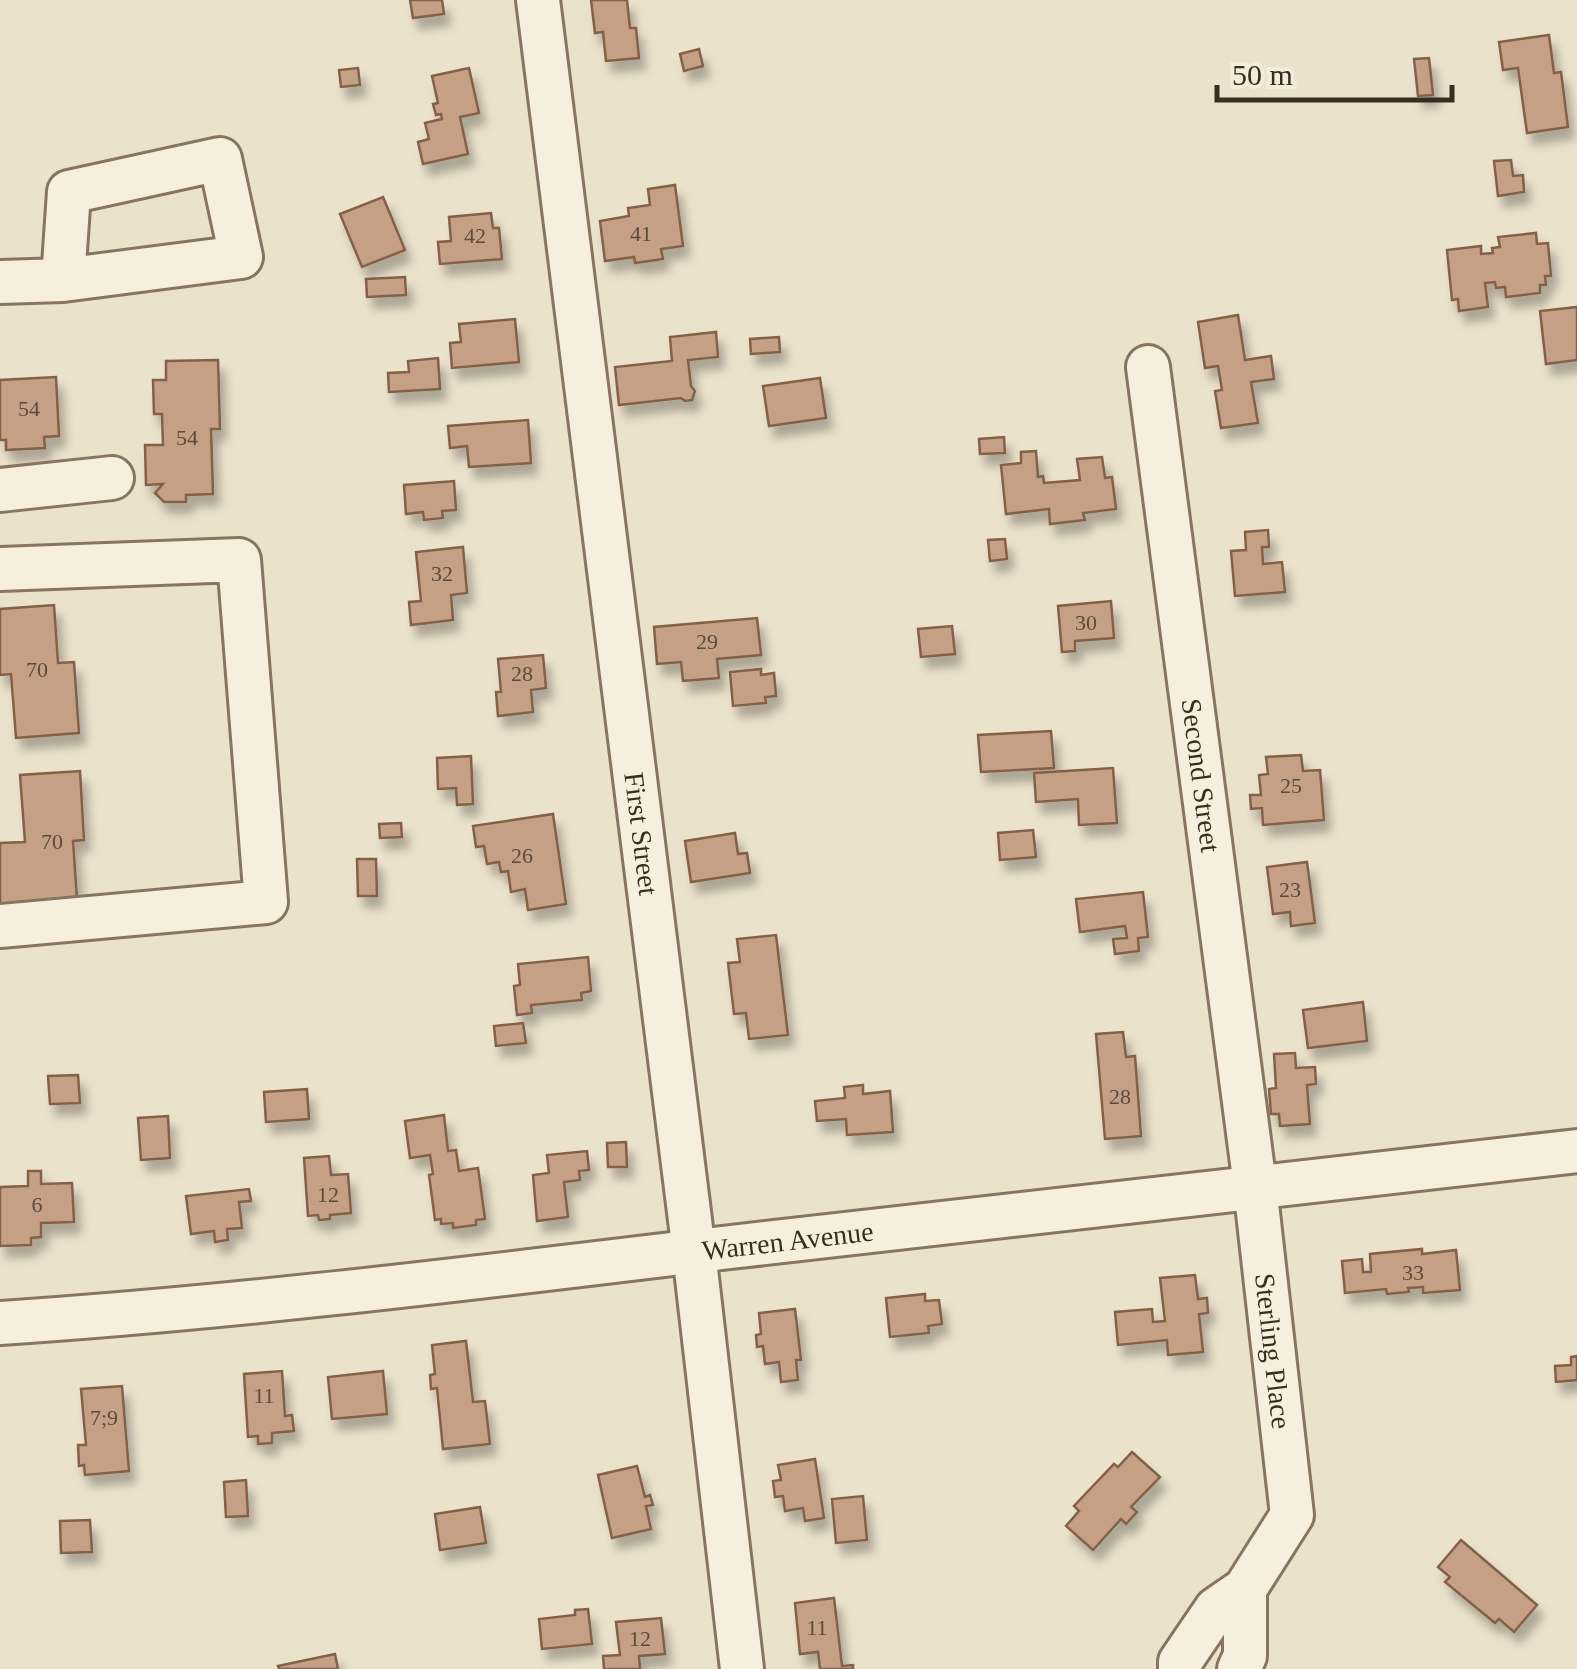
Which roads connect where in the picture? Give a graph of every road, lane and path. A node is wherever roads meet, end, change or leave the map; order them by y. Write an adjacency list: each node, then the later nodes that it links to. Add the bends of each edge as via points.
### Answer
1 (538, 0): 11 (street, First Street)
2 (63, 280): 3 (street)
3 (0, 282)
4 (1148, 367): 10 (street, Second Street)
5 (112, 478): 6 (street)
6 (0, 490)
7 (0, 569): 8 (street, via 239,560 266,902)
8 (0, 926)
9 (1577, 1151): 10 (street, Warren Avenue)
10 (1254, 1186): 11 (street, Warren Avenue); 13 (street, Sterling Place, via 1292,1515)
11 (694, 1252): 12 (street, Warren Avenue); 14 (street, First Street)
12 (0, 1323)
13 (1245, 1589): 15 (street, via 1216,1609); 16 (street, via 1245,1656)
14 (742, 1669)
15 (1180, 1669)
16 (1239, 1669)

